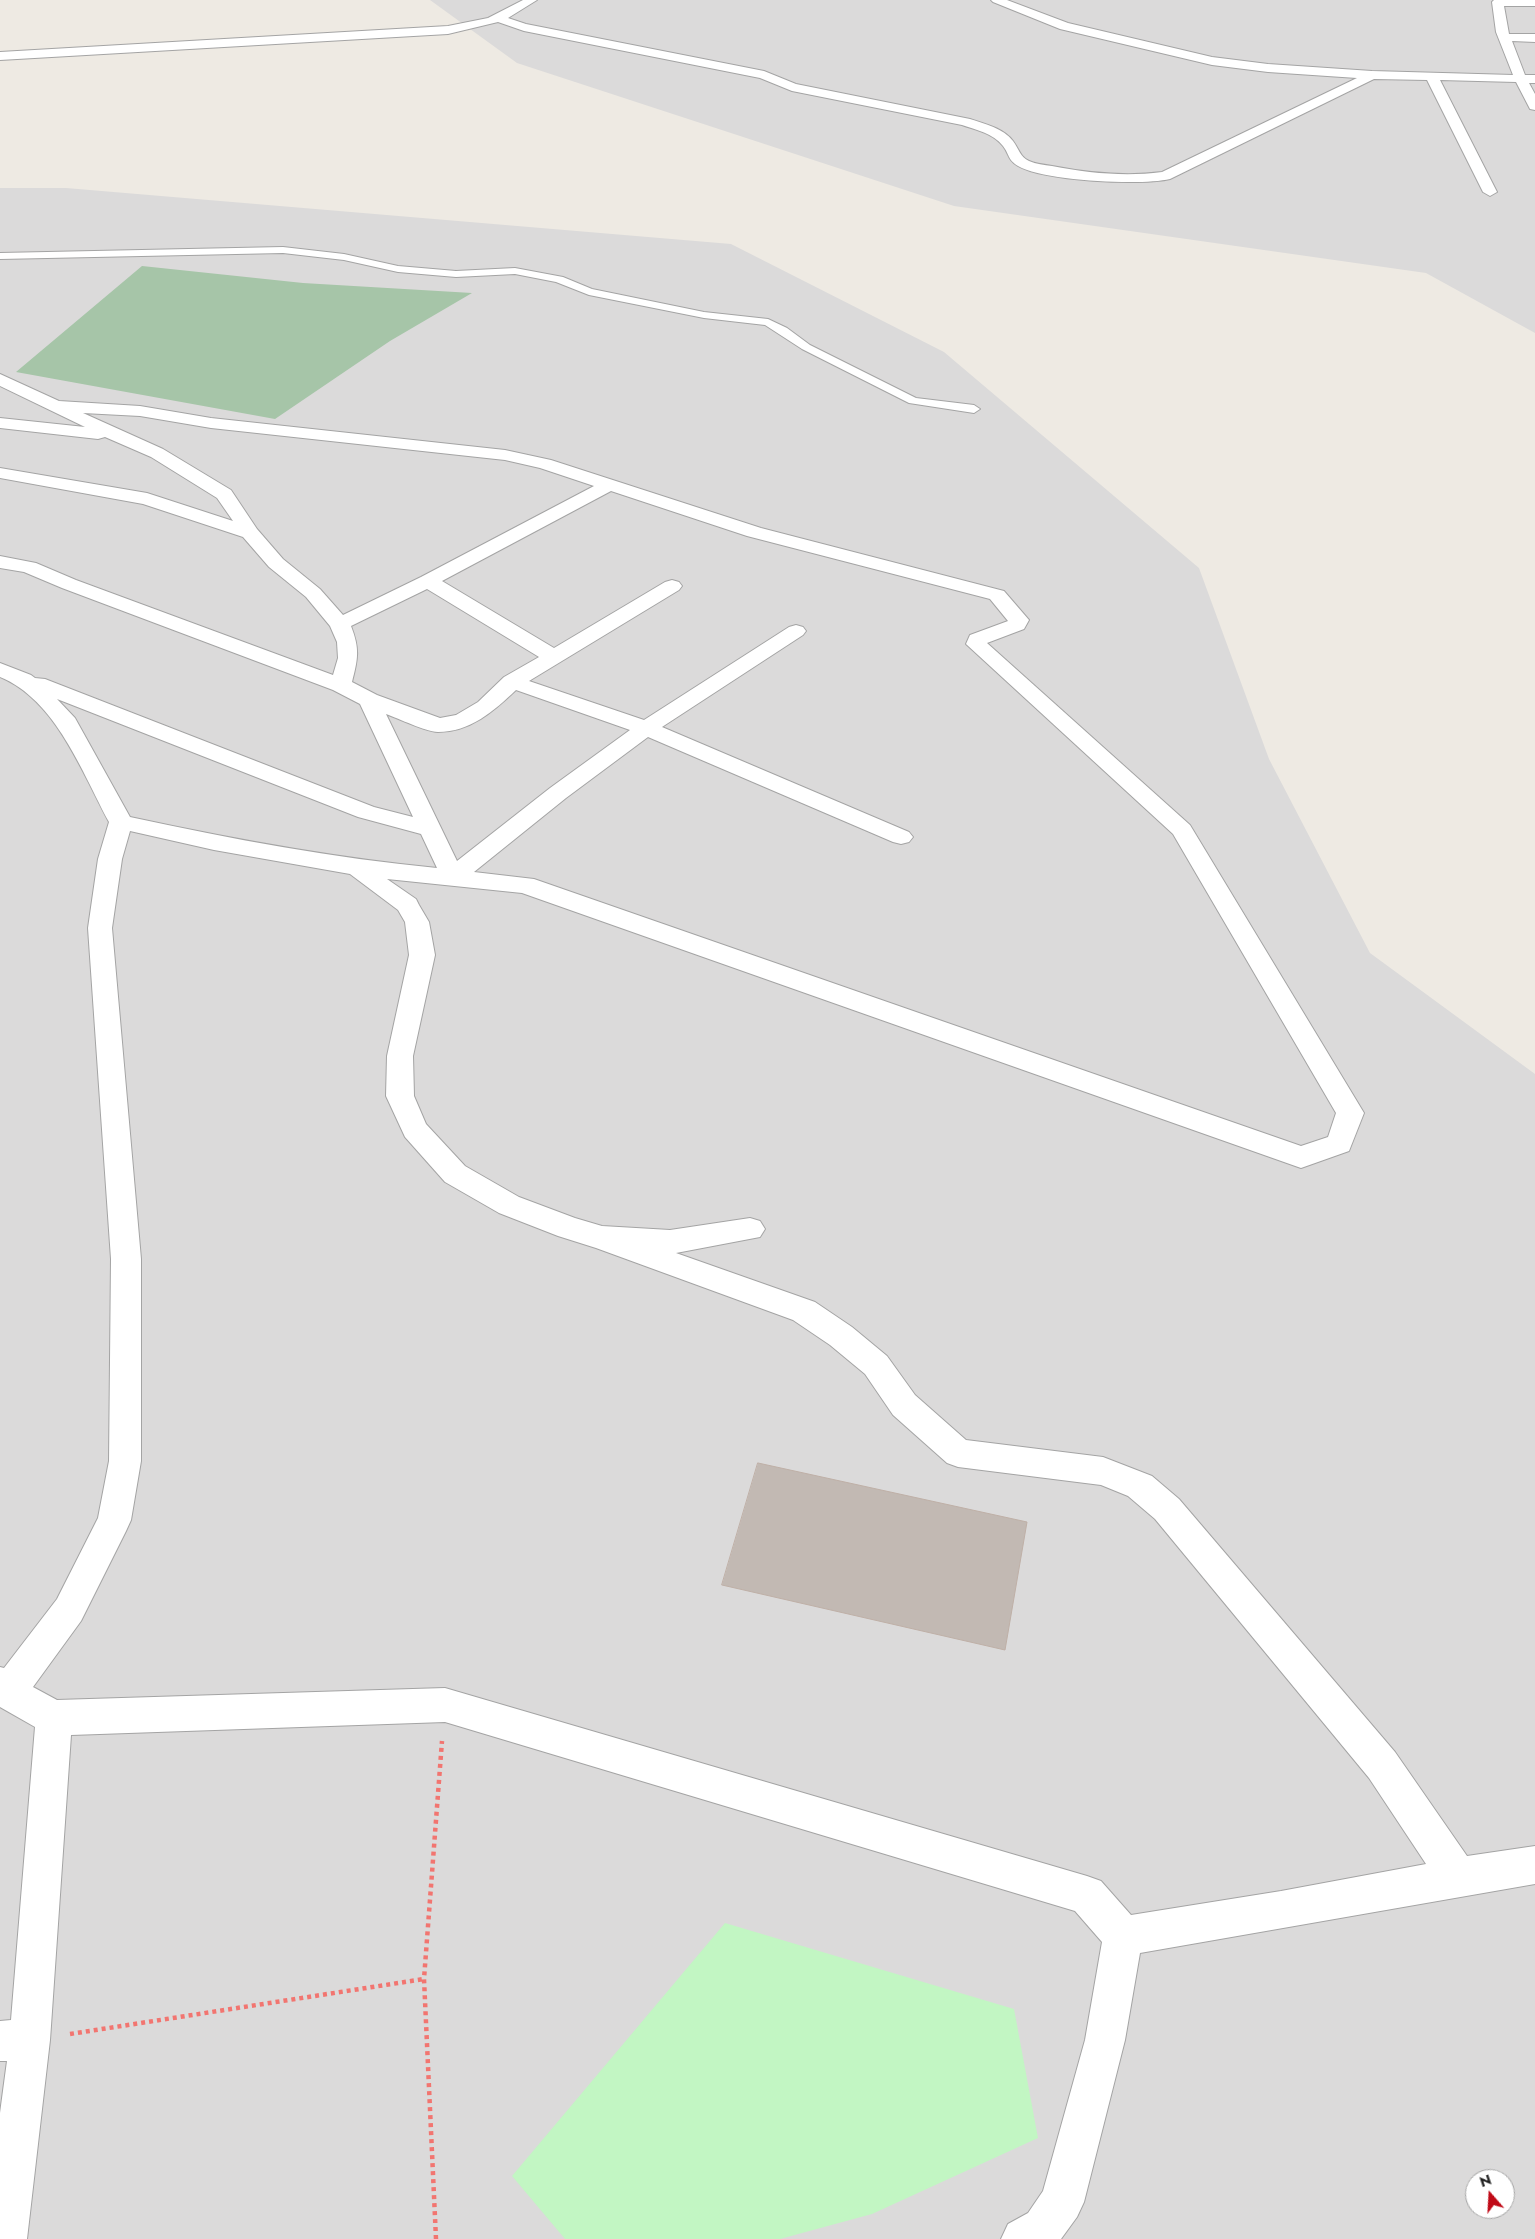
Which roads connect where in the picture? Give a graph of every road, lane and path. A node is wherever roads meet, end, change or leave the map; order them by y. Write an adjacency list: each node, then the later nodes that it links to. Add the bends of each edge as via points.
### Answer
1 (531, 0): 6 (street)
2 (997, 0): 10 (street, via 1064,26 1212,61)
3 (1483, 0): 4 (street)
4 (1498, 2): 5 (street); 7 (street)
5 (1535, 3)
6 (499, 19): 9 (street, via 448,30); 10 (street, via 524,27 764,75 792,87 965,122 1006,140 1013,146 1015,158 1026,165 1107,177 1165,176)
7 (1504, 37): 8 (street); 12 (street)
8 (1535, 38)
9 (0, 56)
10 (1372, 75): 11 (street)
11 (1432, 77): 12 (street); 15 (street)
12 (1521, 80): 13 (street); 14 (street)
13 (1535, 80)
14 (1535, 106)
15 (1490, 192)
16 (0, 256): 19 (lane, via 283,250 344,257 398,269 456,274 514,271 559,278 589,292 704,315 768,322 806,347 912,401)
17 (0, 379): 18 (street)
18 (59, 406): 21 (street); 23 (street, via 140,410 212,423 505,455 545,464)
19 (974, 409)
20 (0, 422): 21 (street)
21 (117, 436): 24 (street, via 157,453 224,494)
22 (0, 473): 24 (street, via 148,499)
23 (609, 486): 26 (street); 41 (street, via 754,532 997,595 1019,620 1017,625 976,640 976,644 1182,830 1350,1113 1339,1144 1301,1157 525,884)
24 (250, 533): 28 (street, via 276,563 313,593)
25 (0, 562): 34 (street, via 29,567)
26 (428, 581): 28 (street); 30 (street)
27 (672, 586): 30 (street)
28 (340, 624): 34 (street, via 347,642 348,658)
29 (796, 630): 36 (street)
30 (554, 657): 33 (street)
31 (0, 669): 32 (street)
32 (24, 679): 37 (street, via 64,718); 38 (street, via 366,812)
33 (512, 682): 35 (street, via 486,707 463,720 438,725); 36 (street)
34 (341, 685): 35 (street)
35 (369, 700): 38 (street)
36 (646, 728): 39 (street); 41 (street)
37 (121, 822): 40 (street, via 214,843); 44 (street, via 110,859 100,928 126,1259 125,1461 114,1520 69,1610)
38 (432, 830): 41 (street)
39 (901, 837)
40 (357, 868): 41 (street); 43 (street, via 407,905 417,922 422,956 400,1056 400,1096 415,1130 455,1174 510,1205)
41 (453, 877)
42 (750, 1229): 43 (street, via 670,1242)
43 (602, 1238): 48 (street, via 804,1311 876,1365 904,1405 958,1453 1103,1471 1140,1486 1167,1509 1382,1765)
44 (4, 1688): 46 (street)
45 (445, 1705): 46 (street); 49 (street, via 1086,1896); 50 (path)
46 (54, 1718): 51 (street)
47 (1535, 1865): 48 (street)
48 (1458, 1876): 49 (street)
49 (1123, 1936): 54 (street, via 1106,2040 1062,2202 1043,2228)
50 (424, 1979): 51 (path); 53 (path)
51 (15, 2041): 52 (street)
52 (5, 2239)
53 (436, 2239)
54 (1022, 2239)

